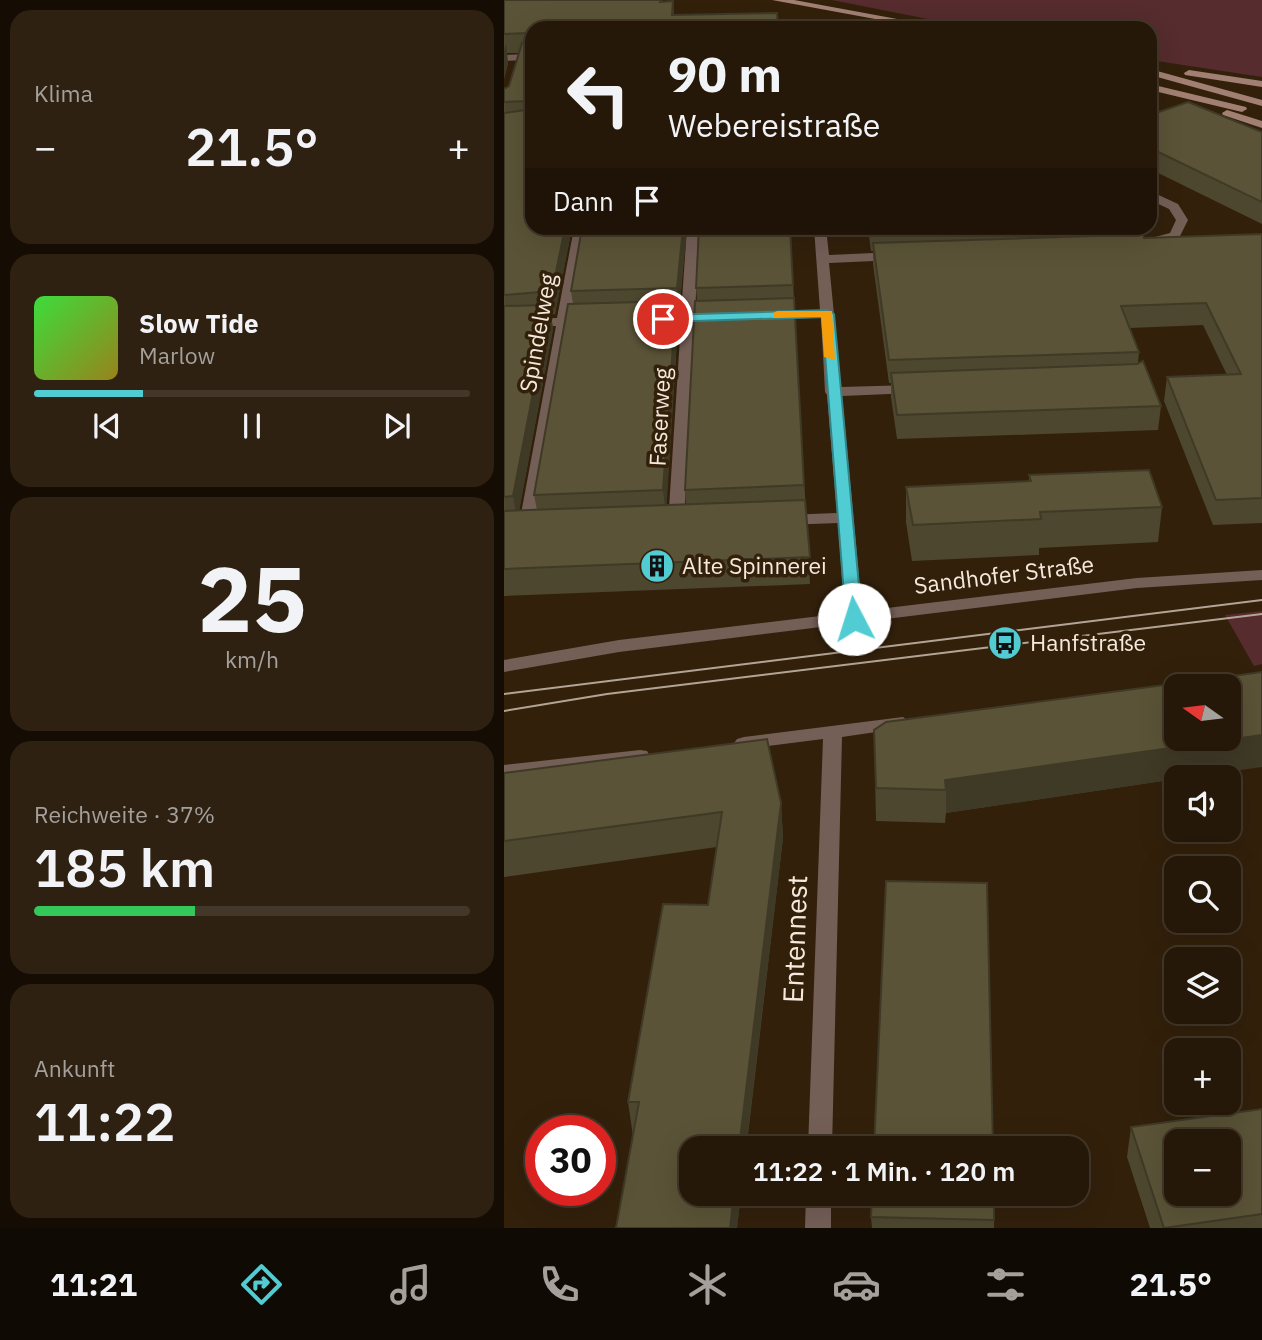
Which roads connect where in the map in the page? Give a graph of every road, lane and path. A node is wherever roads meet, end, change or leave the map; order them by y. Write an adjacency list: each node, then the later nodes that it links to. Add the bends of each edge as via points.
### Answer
1 (777, 0): 2 (main road)
2 (829, 10): 3 (main road); 4 (main road)
3 (864, 21)
4 (898, 21)
5 (518, 57): 6 (street); 7 (street); 8 (street)
6 (525, 57)
7 (504, 58)
8 (515, 69)
9 (1157, 70): 11 (main road)
10 (1157, 71): 14 (main road)
11 (1262, 83)
12 (1157, 89): 15 (main road)
13 (1157, 89): 16 (main road)
14 (1262, 103)
15 (1262, 114)
16 (1262, 125)
17 (1157, 198): 21 (street, via 1174,207 1182,220 1175,235)
18 (579, 235): 30 (street, Spindelweg)
19 (693, 235): 27 (street, Faserweg)
20 (820, 235): 23 (street)
21 (1134, 246)
22 (917, 256): 23 (street)
23 (822, 259): 24 (street)
24 (827, 314): 25 (street); 33 (street)
25 (758, 316)
26 (730, 317): 27 (street)
27 (688, 318): 28 (street); 36 (street, Faserweg)
28 (646, 319)
29 (604, 320): 30 (street)
30 (563, 322): 31 (street); 37 (street, Spindelweg, via 532,529)
31 (504, 323)
32 (929, 389): 33 (street)
33 (832, 392): 34 (street)
34 (845, 518): 35 (street); 39 (street)
35 (767, 521)
36 (676, 524)
37 (504, 530)
38 (1262, 575): 39 (street, Sandhofer Straße, via 1137,583)
39 (854, 619): 40 (street, Sandhofer Straße, via 619,646)
40 (504, 666)
41 (928, 719): 42 (street)
42 (833, 732): 43 (street); 46 (street, Entennest)
43 (723, 746)
44 (655, 754): 45 (street)
45 (504, 772)
46 (820, 1136)
47 (819, 1206): 48 (street)
48 (818, 1228)

